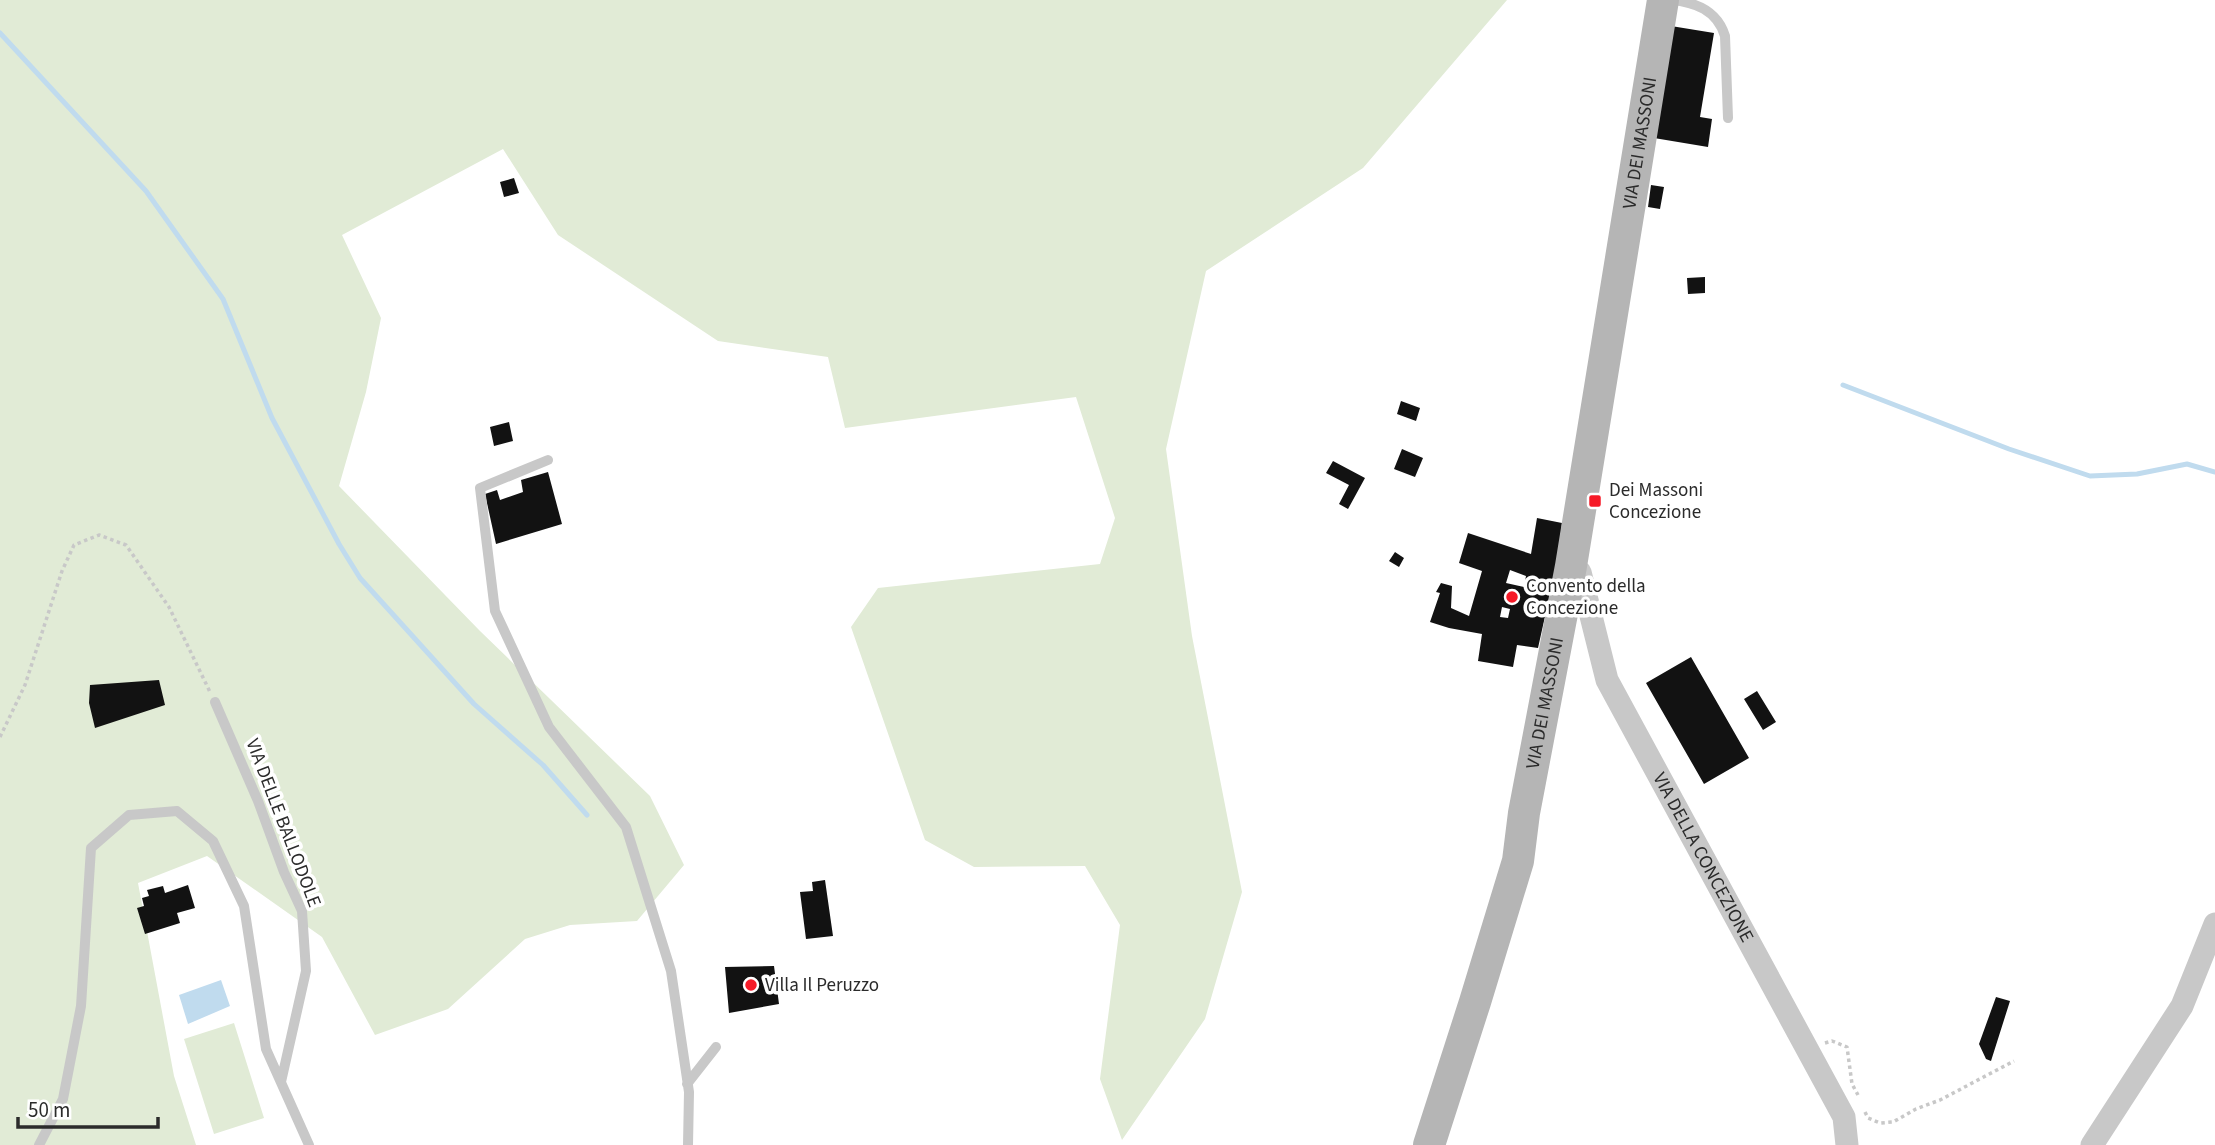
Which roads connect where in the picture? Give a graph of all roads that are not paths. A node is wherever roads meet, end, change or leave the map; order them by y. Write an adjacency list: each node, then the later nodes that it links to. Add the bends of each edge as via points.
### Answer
1 (1663, 0): 5 (street, VIA DEI MASSONI)
2 (1671, 0): 3 (lane, via 1698,4 1723,28)
3 (1728, 118)
4 (548, 460): 10 (lane, via 480,488 495,611 549,727 626,827 671,971)
5 (1571, 566): 14 (street, VIA DEI MASSONI, via 1518,861); 15 (street, VIA DELLA CONCEZIONE, via 1580,572 1607,680 1844,1117)
6 (215, 702): 9 (lane, VIA DELLE BALLODOLE, via 302,911 306,971)
7 (2215, 924): 16 (street, via 2182,1006)
8 (716, 1047): 10 (lane)
9 (281, 1082): 11 (lane, via 266,1049 244,906 213,841 177,811 129,815 91,848 81,1006 63,1099); 12 (lane)
10 (687, 1084): 13 (lane)
11 (39, 1145)
12 (309, 1145)
13 (688, 1145)
14 (1429, 1145)
15 (1847, 1145)
16 (2092, 1145)

